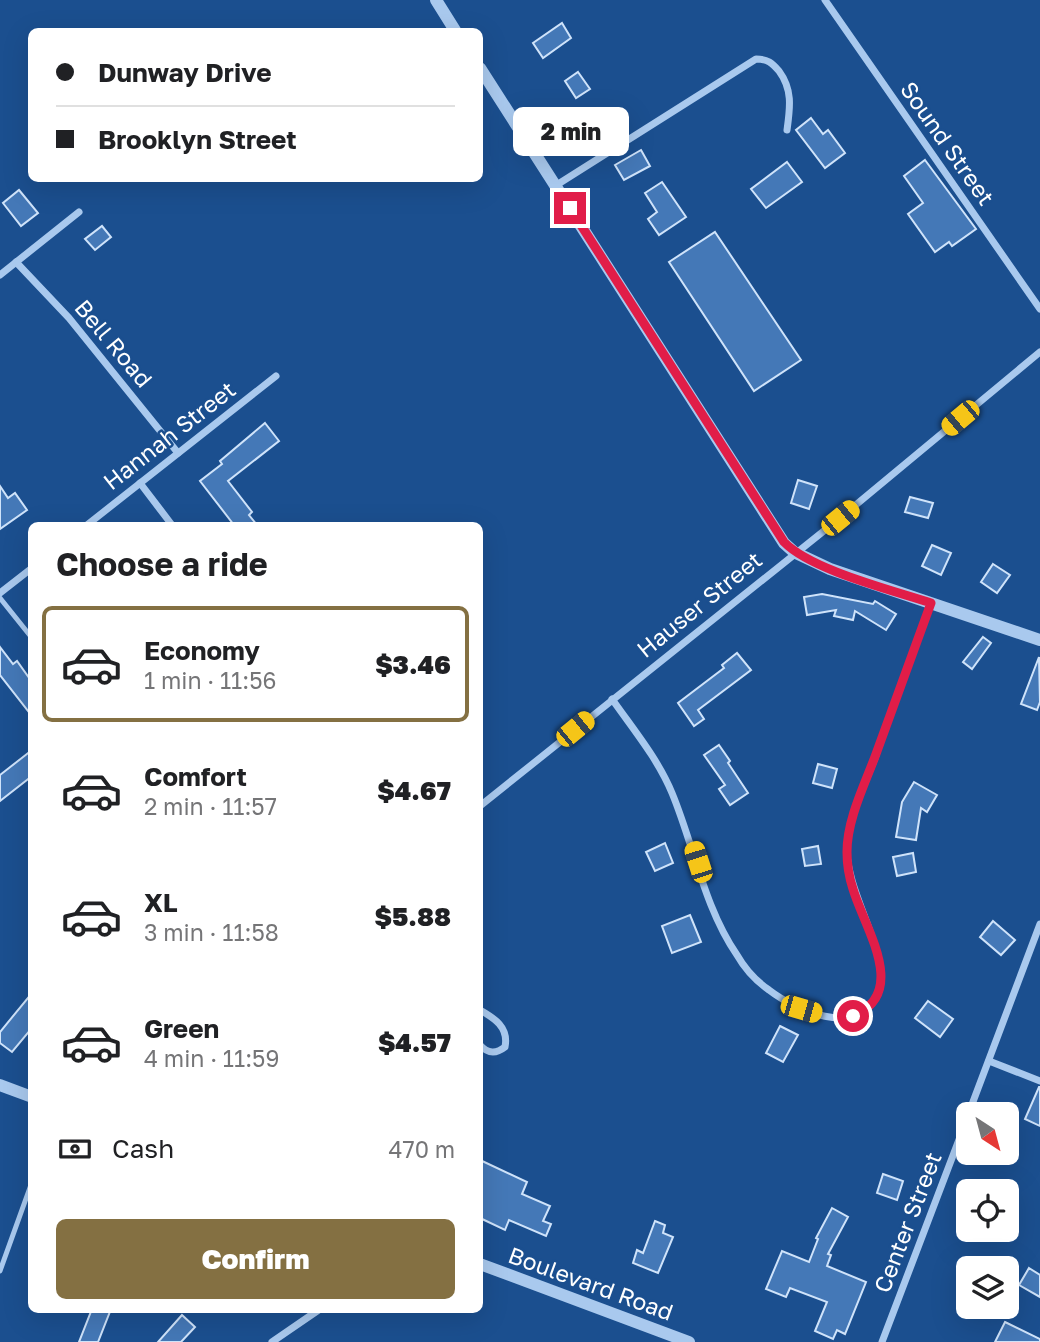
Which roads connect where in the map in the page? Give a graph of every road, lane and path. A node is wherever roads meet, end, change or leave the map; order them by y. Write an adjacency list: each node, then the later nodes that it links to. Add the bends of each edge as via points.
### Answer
1 (436, 0): 3 (street)
2 (825, 0): 10 (street, Sound Street)
3 (454, 28)
4 (483, 73): 6 (street)
5 (788, 130): 6 (street, via 787,82 772,63 756,59)
6 (555, 186): 17 (street)
7 (79, 212): 8 (street)
8 (16, 262): 9 (street); 13 (street, Bell Road, via 69,318)
9 (0, 275)
10 (1040, 309)
11 (1040, 352): 17 (street, Hauser Street)
12 (276, 376): 13 (street, Hannah Street)
13 (178, 453): 14 (street, Hannah Street)
14 (140, 483): 15 (street, Hannah Street); 16 (street)
15 (91, 522)
16 (170, 522)
17 (794, 552): 20 (street); 23 (street, Hauser Street)
18 (28, 572): 19 (street)
19 (0, 596): 21 (lane)
20 (931, 603): 22 (street); 23 (street, via 848,839 852,888 881,965 878,995 853,1016 827,1017 801,1009 749,972 713,910 671,790)
21 (28, 633)
22 (1040, 640)
23 (612, 699): 24 (street, Hauser Street)
24 (483, 804)
25 (1040, 924): 28 (street, Center Street)
26 (483, 1012): 27 (street, via 498,1021 506,1041 495,1053)
27 (483, 1047)
28 (989, 1061): 29 (street); 32 (street, Center Street)
29 (1040, 1081)
30 (0, 1086): 31 (street)
31 (28, 1096)
32 (973, 1102)
33 (956, 1147): 40 (street, Center Street)
34 (28, 1193): 36 (lane)
35 (483, 1265): 39 (street, Boulevard Road)
36 (0, 1271)
37 (314, 1313): 38 (street)
38 (272, 1342)
39 (689, 1342)
40 (882, 1342)

